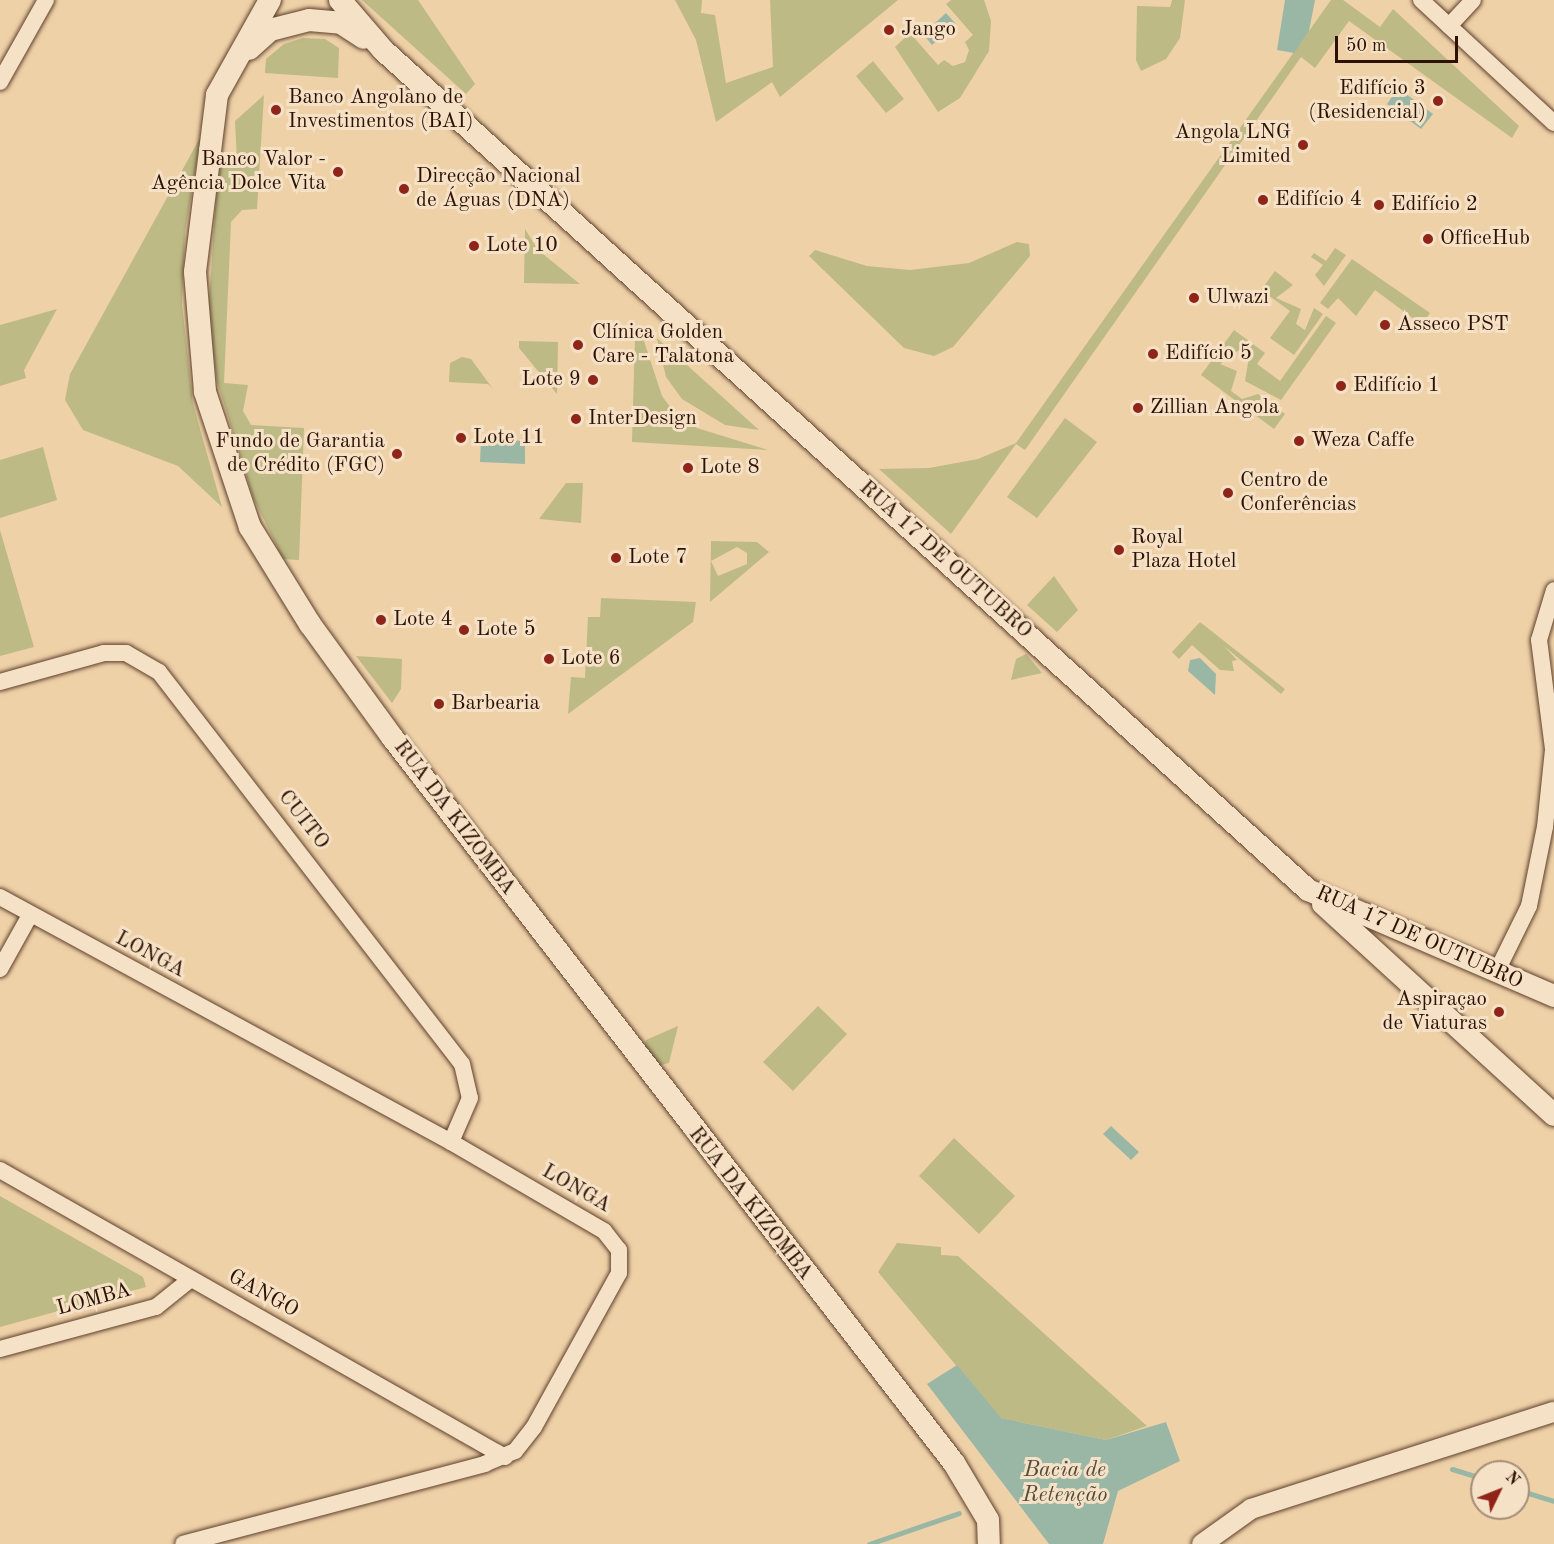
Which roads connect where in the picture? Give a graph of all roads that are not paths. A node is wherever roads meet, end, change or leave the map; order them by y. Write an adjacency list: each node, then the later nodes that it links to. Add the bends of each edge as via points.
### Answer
1 (46, 0): 9 (street)
2 (270, 0): 8 (main road, RUA DA KIZOMBA)
3 (340, 0): 7 (main road)
4 (1421, 0): 6 (street)
5 (1473, 0): 6 (street)
6 (1449, 26): 10 (street)
7 (383, 50): 8 (main road, via 341,23 309,20 270,30); 14 (main road, RUA 17 DE OUTUBRO)
8 (238, 57): 28 (main road, RUA DA KIZOMBA, via 217,94 208,133 195,313 214,430 250,527 310,624 392,737 954,1463 988,1520)
9 (0, 82)
10 (1554, 123)
11 (1554, 590): 13 (street, via 1539,640 1552,749)
12 (0, 682): 21 (street, CUITO, via 104,653 126,653 159,672 462,1064 470,1098)
13 (1550, 828): 18 (street, via 1528,906)
14 (1308, 890): 18 (main road, RUA 17 DE OUTUBRO); 20 (main road)
15 (0, 897): 16 (street, LONGA)
16 (30, 915): 17 (street); 21 (street, LONGA)
17 (0, 969)
18 (1496, 973): 19 (main road, RUA 17 DE OUTUBRO)
19 (1554, 996)
20 (1554, 1115)
21 (451, 1142): 26 (street, LONGA, via 604,1231 614,1240 621,1262 534,1427)
22 (0, 1170): 23 (street, GANGO)
23 (191, 1279): 24 (street, LOMBA, via 156,1307); 26 (street, GANGO)
24 (0, 1348)
25 (1554, 1412): 29 (street, via 1251,1509)
26 (505, 1457): 27 (street)
27 (183, 1544)
28 (989, 1544)
29 (1202, 1544)

